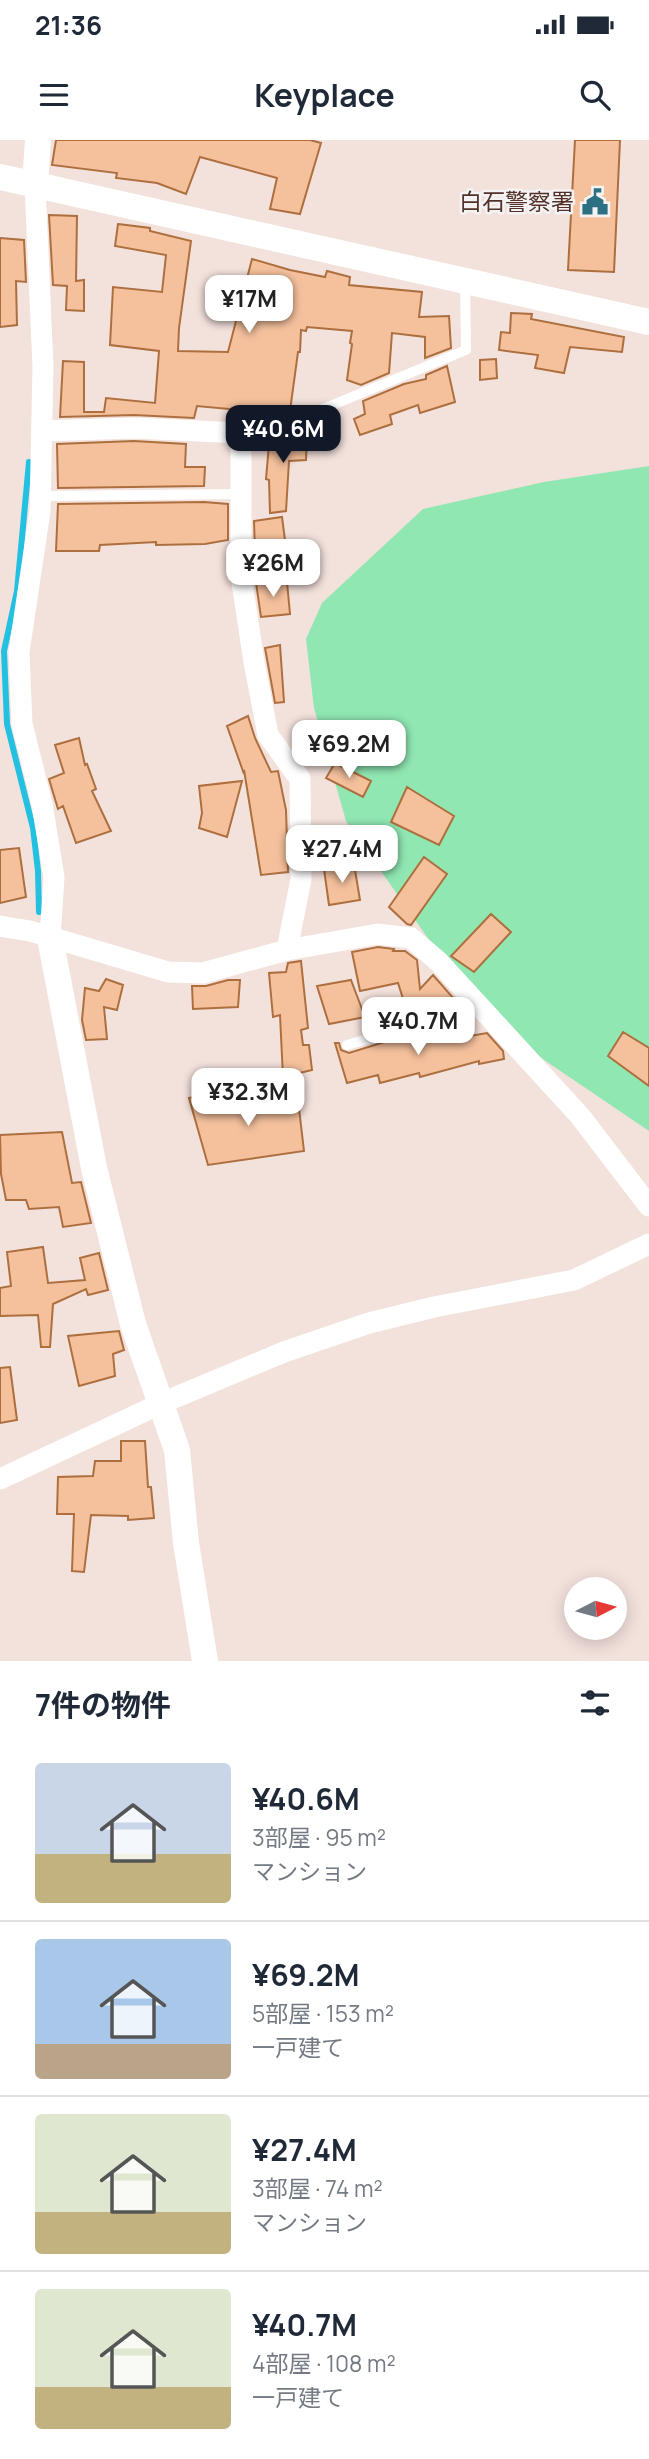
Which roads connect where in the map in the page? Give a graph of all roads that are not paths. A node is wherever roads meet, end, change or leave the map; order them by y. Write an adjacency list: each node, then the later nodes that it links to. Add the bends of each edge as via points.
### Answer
1 (38, 140): 3 (street)
2 (0, 177): 3 (street)
3 (35, 185): 4 (street); 8 (street)
4 (465, 280): 6 (street); 9 (lane, via 466,350 313,413)
5 (649, 307): 6 (street)
6 (617, 314): 7 (street)
7 (649, 322)
8 (42, 431): 9 (street, via 134,428); 11 (street)
9 (241, 433): 10 (street)
10 (243, 494): 11 (lane); 14 (street, via 242,576 268,735 300,779 301,879)
11 (41, 496): 13 (street, via 19,652 22,724 54,877)
12 (0, 926): 13 (street)
13 (50, 939): 14 (street, via 168,972 203,973); 19 (street, via 94,1168 133,1324)
14 (287, 950): 15 (street, via 377,934 411,939 439,961)
15 (480, 1006): 16 (lane); 17 (street, via 580,1116)
16 (347, 1045)
17 (649, 1206)
18 (649, 1244): 19 (street, via 574,1280 369,1323 284,1352)
19 (162, 1403): 20 (street); 21 (street, via 177,1450)
20 (0, 1479)
21 (205, 1661)

